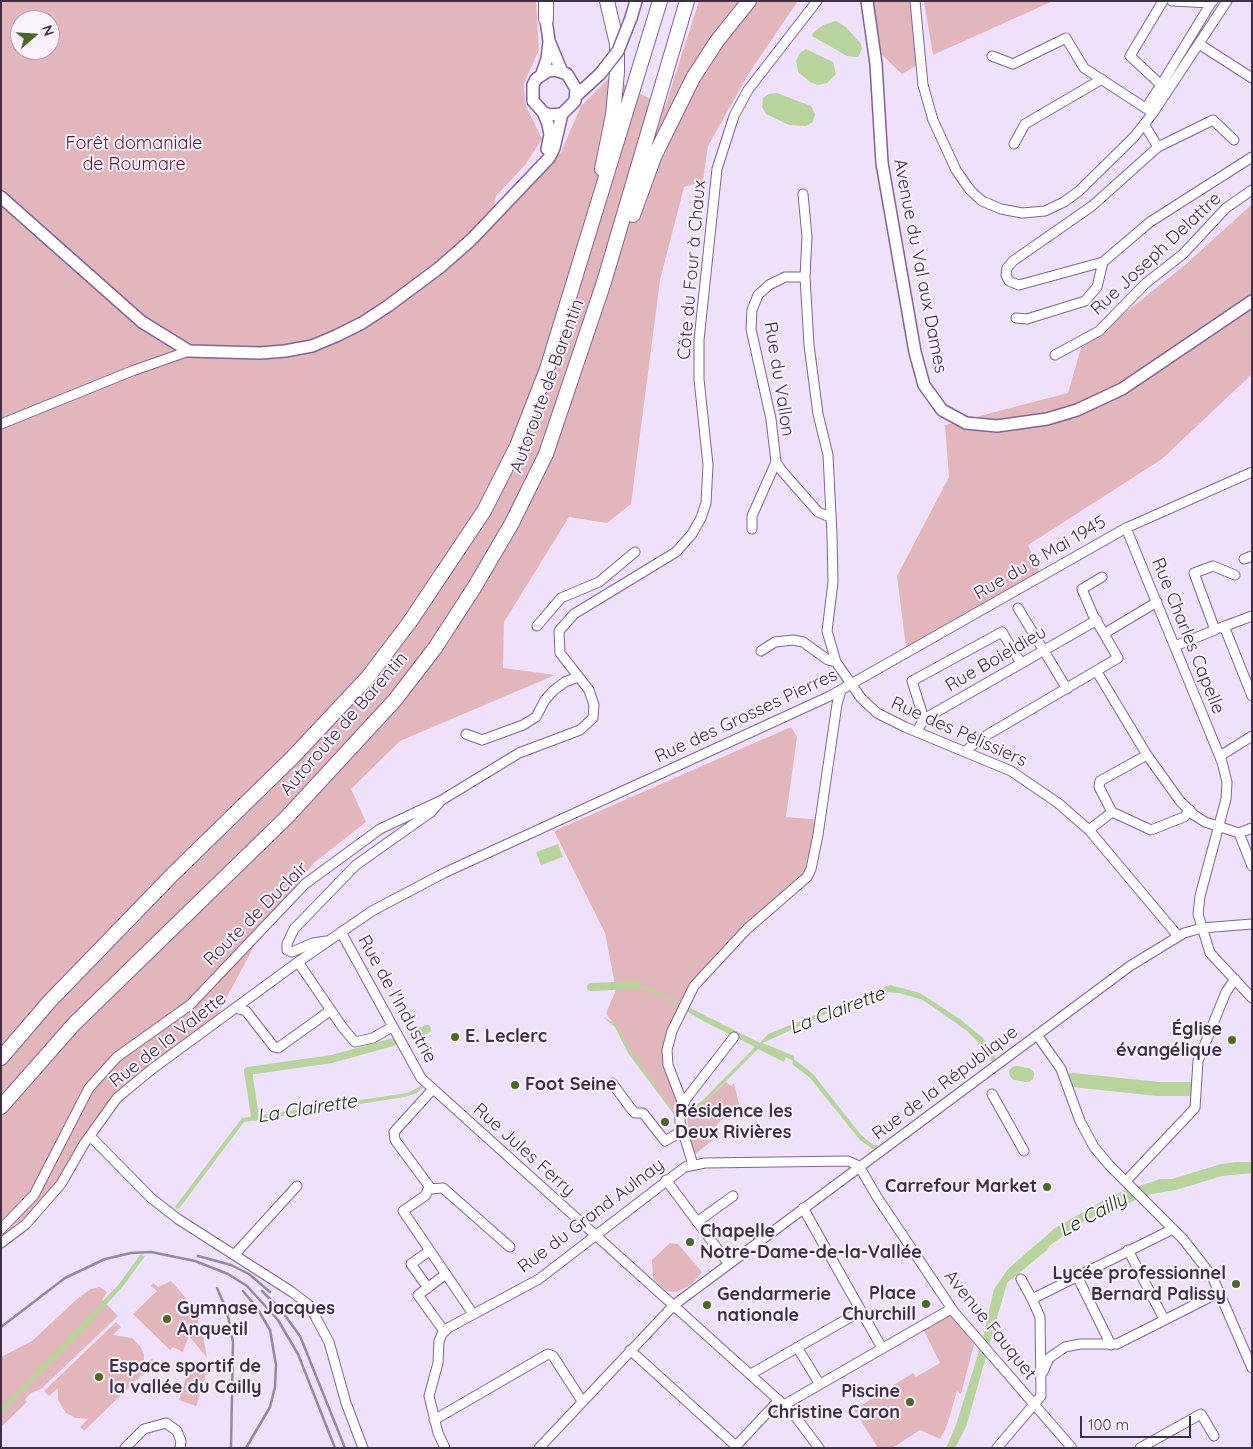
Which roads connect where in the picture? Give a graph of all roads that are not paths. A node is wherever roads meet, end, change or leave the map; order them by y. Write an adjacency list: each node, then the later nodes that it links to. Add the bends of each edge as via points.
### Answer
1 (545, 1): 18 (highway)
2 (607, 1): 41 (highway, via 617,44 617,72)
3 (630, 1): 16 (main road)
4 (636, 1): 16 (main road)
5 (660, 1): 41 (highway, Autoroute de Barentin)
6 (688, 1): 44 (highway, Autoroute de Barentin)
7 (749, 1): 44 (highway, via 693,78 654,157)
8 (817, 1): 59 (street, Côte du Four à Chaux, via 748,90 734,116 717,169 699,340 699,378 708,474 701,518 676,552)
9 (858, 1): 17 (main road, Avenue du Val aux Dames)
10 (867, 1): 17 (main road, Avenue du Val aux Dames)
11 (915, 1): 32 (street, via 921,76 933,120 963,182 990,205 1022,213 1054,208 1079,190)
12 (1162, 1): 27 (street, via 1130,56)
13 (1172, 1): 15 (street)
14 (1227, 1): 20 (street)
15 (1212, 2): 27 (street)
16 (628, 16): 22 (main road)
17 (868, 16): 45 (main road, Avenue du Val aux Dames, via 876,64 882,164 914,352 924,385 942,410 958,420 985,426 1025,423 1077,410 1122,389)
18 (546, 19): 19 (main road)
19 (549, 41): 23 (main road); 24 (main road)
20 (1198, 44): 25 (street); 29 (street)
21 (992, 56): 26 (street, via 1013,64 1066,38 1084,68)
22 (598, 72): 24 (main road); 28 (main road)
23 (542, 74): 24 (main road, via 555,70); 30 (main road, via 532,85 531,93)
24 (567, 75): 28 (main road, via 574,83)
25 (1252, 78)
26 (1102, 80): 29 (street); 34 (street, via 1025,124)
27 (1161, 85): 29 (street)
28 (576, 96): 31 (main road, via 572,107)
29 (1150, 110): 32 (street)
30 (543, 112): 31 (main road); 37 (main road, via 550,135)
31 (562, 114): 37 (main road, via 554,148)
32 (1144, 124): 35 (street)
33 (1234, 140): 35 (street, Rue Joseph Delattre, via 1213,120)
34 (1014, 144)
35 (1158, 147): 42 (street, Rue Joseph Delattre, via 1092,206 1013,261 1006,275 1009,281 1019,285)
36 (1252, 157): 42 (street, Rue Joseph Delattre, via 1150,222)
37 (536, 171): 47 (main road, via 439,268 362,323 312,346 285,351)
38 (1252, 190): 48 (street, Rue Joseph Delattre, via 1212,222 1183,254 1146,283 1099,331)
39 (803, 194): 43 (street, Rue des Grosses Pierres, via 807,237)
40 (1, 197): 47 (main road, via 142,322)
41 (597, 212): 107 (highway, Autoroute de Barentin, via 547,369 518,446 484,511 409,623 368,677 292,758 49,1002)
42 (1103, 262): 46 (street, Rue Joseph Delattre, via 1097,286 1085,301 1027,319)
43 (805, 277): 50 (street, Rue du Vallon, via 786,277 769,285 758,295 752,310 751,329 771,419); 52 (street, Rue des Grosses Pierres, via 809,345 818,414 828,455)
44 (604, 282): 113 (highway, Autoroute de Barentin, via 546,454 512,523 435,648 395,700 287,817 74,1024)
45 (1252, 301)
46 (1016, 318)
47 (189, 351): 49 (street)
48 (1055, 355)
49 (1, 424)
50 (776, 462): 52 (street, Rue du Vallon, via 818,512); 54 (street, Rue du Vallon, via 752,516)
51 (1252, 472): 53 (street, Rue du 8 Mai 1945)
52 (830, 517): 71 (street, Rue des Grosses Pierres, via 833,582 827,631)
53 (1126, 528): 60 (street, Rue Charles Capelle); 75 (street, Rue du 8 Mai 1945)
54 (752, 529)
55 (635, 552): 58 (street)
56 (1235, 575): 66 (street, via 1212,566 1194,573)
57 (1102, 577): 63 (street, via 1082,589)
58 (598, 582): 59 (street); 64 (street, via 561,598)
59 (605, 595): 74 (street, Côte du Four à Chaux, via 574,614 558,631 560,653)
60 (1157, 602): 67 (street); 68 (street, Rue Charles Capelle)
61 (1018, 608): 69 (street)
62 (1252, 616): 65 (street)
63 (1097, 620): 67 (street); 69 (street, Rue Boieldieu)
64 (537, 626)
65 (1224, 626): 66 (street); 78 (street)
66 (1215, 630): 68 (street)
67 (1105, 633): 73 (street, via 1118,658)
68 (1175, 646): 85 (street, Rue Charles Capelle)
69 (1043, 650): 72 (street, Rue Boieldieu); 76 (street)
70 (761, 651): 71 (street, via 775,642 793,640 803,642)
71 (836, 662): 75 (street, Rue des Grosses Pierres)
72 (1021, 663): 79 (street, Rue Boieldieu); 79 (street, via 1002,632 912,681)
73 (1097, 672): 76 (street); 84 (street)
74 (577, 675): 81 (street, via 554,690 536,717 523,725 482,740); 86 (street, Route de Duclair, via 589,690 594,705 593,718 580,730 519,753)
75 (852, 686): 77 (street, Rue des Grosses Pierres); 80 (street, Rue des Pélissiers, via 877,714)
76 (1067, 689): 83 (street, via 982,738)
77 (841, 691): 96 (street, Rue des Grosses Pierres, via 444,873 398,896); 112 (street, via 811,869 807,877 747,929 694,986 672,1031 667,1050 668,1065)
78 (1252, 696)
79 (924, 718): 80 (street, Rue Boieldieu)
80 (916, 731): 83 (street, Rue des Pélissiers)
81 (466, 734)
82 (1252, 736): 85 (street)
83 (968, 752): 91 (street, Rue des Pélissiers, via 1024,778)
84 (1147, 755): 87 (street); 88 (street, via 1100,781 1099,787)
85 (1220, 756): 89 (street, Rue Charles Capelle, via 1227,782)
86 (442, 800): 98 (street, via 432,812 356,865 294,929 287,950 292,952); 126 (street, Route de Duclair, via 380,829 304,884 190,1005 117,1057 89,1088 34,1195)
87 (1190, 810): 88 (street, via 1184,817 1151,830); 89 (street, via 1205,822)
88 (1112, 812): 91 (street)
89 (1219, 826): 92 (street); 95 (street, Rue Charles Capelle, via 1199,901)
90 (1252, 828): 92 (street)
91 (1089, 830): 97 (street, Rue des Pélissiers)
92 (1239, 832): 93 (street)
93 (1252, 866)
94 (1252, 924): 95 (street, Rue de la République)
95 (1202, 928): 97 (street, Rue de la République); 100 (street, Rue Charles Capelle, via 1210,953)
96 (341, 932): 98 (street, Rue de la Valette); 104 (street, Rue de l'Industrie)
97 (1181, 934): 105 (street, Rue de la République, via 1130,966)
98 (328, 940): 99 (street, Rue de la Valette)
99 (298, 962): 102 (street, Rue de la Valette); 103 (street)
100 (1235, 979): 101 (street, Rue Charles Capelle); 120 (street, via 1226,992 1198,1061 1195,1108)
101 (1252, 998)
102 (235, 1008): 103 (street, via 246,1011 278,1048); 115 (street, Rue de la Valette, via 117,1098)
103 (331, 1010): 104 (street, via 355,1042 373,1038)
104 (392, 1027): 108 (street, Rue de l'Industrie, via 416,1072)
105 (1037, 1035): 118 (street, Rue de la République); 120 (street, via 1061,1069 1080,1121 1094,1147)
106 (734, 1037): 112 (street)
107 (1, 1058)
108 (425, 1081): 110 (street, Rue Jules Ferry)
109 (612, 1083): 114 (street, via 632,1110 643,1113 665,1141)
110 (433, 1089): 122 (street, via 394,1135 427,1181); 128 (street, Rue Jules Ferry)
111 (992, 1094): 116 (street)
112 (683, 1104): 114 (street, via 679,1117)
113 (1, 1107)
114 (682, 1131): 117 (street)
115 (90, 1136): 129 (street, Rue de la Valette, via 60,1184 26,1224); 133 (street, via 152,1198 178,1219)
116 (1024, 1151)
117 (693, 1165): 118 (street, Rue du Grand Aulnay, via 848,1161); 119 (street, Rue du Grand Aulnay)
118 (859, 1166): 124 (street, Rue de la République); 142 (street, Avenue Fauquet)
119 (666, 1180): 125 (street); 128 (street, Rue du Grand Aulnay)
120 (1129, 1184): 127 (street)
121 (297, 1186): 133 (street)
122 (429, 1189): 130 (street, via 443,1188); 132 (street, via 426,1195 403,1211)
123 (733, 1196): 125 (street)
124 (803, 1208): 134 (street, Rue de la République); 143 (street)
125 (697, 1222): 134 (street)
126 (1, 1229)
127 (1173, 1229): 131 (street); 139 (street, via 1206,1267)
128 (596, 1237): 141 (street, Rue Jules Ferry); 144 (street, Rue du Grand Aulnay, via 539,1279)
129 (1, 1243)
130 (510, 1247)
131 (1128, 1250): 136 (street); 145 (street)
132 (430, 1251): 135 (street); 138 (street, via 411,1264)
133 (235, 1254): 162 (street, via 309,1306 329,1342)
134 (728, 1263): 141 (street, Rue de la République)
135 (446, 1274): 138 (street); 144 (street)
136 (1077, 1276): 140 (street); 147 (street)
137 (1021, 1279): 140 (street)
138 (428, 1288): 146 (street, via 418,1295)
139 (1220, 1292): 145 (street); 151 (street)
140 (1032, 1299): 153 (street, via 1040,1317)
141 (674, 1305): 150 (street, Rue de la République); 152 (street, Rue Jules Ferry)
142 (951, 1309): 149 (street); 157 (street, Avenue Fauquet)
143 (861, 1311): 148 (street); 149 (street)
144 (473, 1314): 146 (street, Rue du Grand Aulnay)
145 (1164, 1319): 147 (street)
146 (444, 1332): 158 (street, via 439,1341 436,1374 429,1392)
147 (1111, 1345): 153 (street, via 1065,1347 1047,1361)
148 (797, 1347): 152 (street); 154 (street)
149 (882, 1348): 154 (street)
150 (630, 1350): 155 (street, Rue de la République); 156 (street, via 736,1446)
151 (1252, 1368)
152 (750, 1374): 156 (street, Rue Jules Ferry)
153 (1041, 1376): 157 (street, via 1040,1396)
154 (819, 1383): 156 (street)
155 (582, 1401): 158 (street, via 553,1356 548,1354); 164 (street, Rue de la République)
156 (782, 1402): 165 (street, Rue Jules Ferry)
157 (1034, 1405): 166 (street); 167 (street, Avenue Fauquet)
158 (434, 1420): 163 (street)
159 (1214, 1436): 168 (street, via 1201,1414)
160 (125, 1448): 161 (street, via 144,1429 166,1423 177,1431)
161 (180, 1448)
162 (363, 1448)
163 (444, 1448)
164 (539, 1448)
165 (819, 1448)
166 (997, 1448)
167 (1072, 1448)
168 (1140, 1448)

